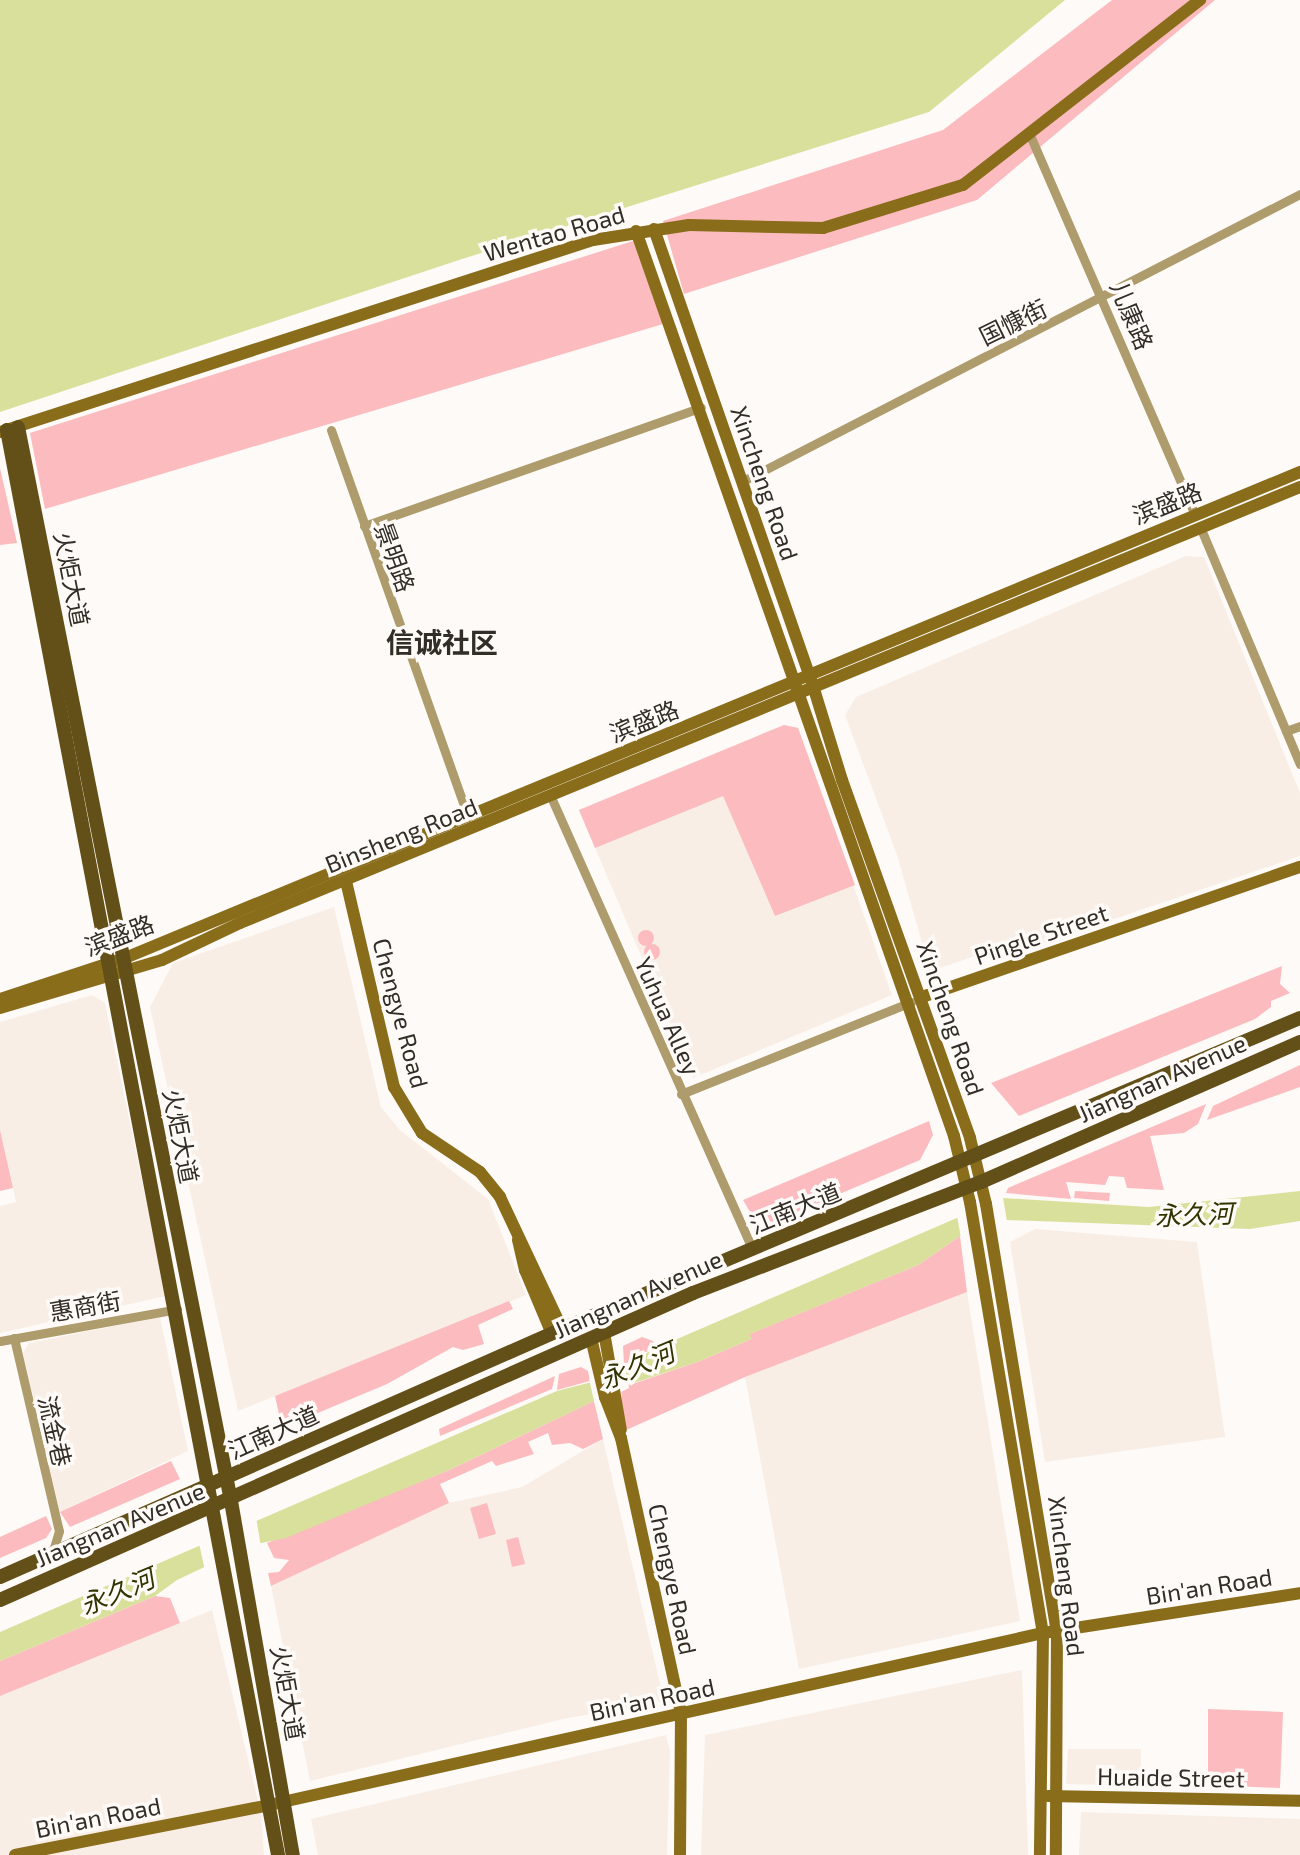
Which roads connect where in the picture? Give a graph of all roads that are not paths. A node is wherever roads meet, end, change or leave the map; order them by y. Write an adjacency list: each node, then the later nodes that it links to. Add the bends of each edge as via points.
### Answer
1 (1200, 0): 2 (main road, Wentao Road)
2 (1030, 133): 4 (main road, Wentao Road, via 963,184 823,228); 6 (street, 儿康路)
3 (1300, 194): 6 (street, 国慷街)
4 (654, 229): 5 (main road, Wentao Road); 11 (main road, Xincheng Road)
5 (636, 231): 7 (main road, Xincheng Road); 8 (main road, Wentao Road, via 593,240)
6 (1104, 298): 11 (street, 国慷街); 13 (street, 儿康路)
7 (701, 407): 14 (street); 17 (main road, Xincheng Road)
8 (8, 430): 27 (main road, 火炬大道); 28 (main road, 火炬大道)
9 (331, 430): 14 (street, 景明路)
10 (1300, 472): 13 (main road, 滨盛路)
11 (741, 482): 16 (main road, Xincheng Road)
12 (1300, 487): 15 (main road, 滨盛路)
13 (1195, 514): 16 (main road, 滨盛路)
14 (364, 526): 24 (street, 景明路)
15 (1201, 530): 18 (main road, 滨盛路); 21 (street)
16 (810, 676): 17 (main road, 滨盛路); 18 (main road, Xincheng Road)
17 (796, 681): 19 (main road, Xincheng Road); 24 (main road, 滨盛路)
18 (814, 689): 19 (main road, Binsheng Road); 29 (main road, Xincheng Road, via 842,780)
19 (800, 695): 23 (main road, Binsheng Road); 31 (main road, Xincheng Road)
20 (1300, 726): 21 (street)
21 (1286, 731): 22 (street)
22 (1300, 764)
23 (551, 797): 26 (main road, Binsheng Road); 35 (street, Yuhua Alley)
24 (467, 815): 27 (main road, 滨盛路)
25 (1300, 867): 29 (main road, Pingle Street)
26 (346, 881): 27 (main road, Binsheng Road); 42 (main road, Chengye Road, via 394,1087 422,1133 480,1172 500,1197)
27 (126, 965): 28 (main road, Binsheng Road); 47 (main road, 火炬大道)
28 (109, 970): 30 (main road, 滨盛路); 32 (main road, Binsheng Road); 41 (main road, 火炬大道)
29 (922, 997): 31 (street, Pingle Street); 36 (main road, Xincheng Road)
30 (0, 999)
31 (906, 1003): 35 (street, Pingle Street); 37 (main road, Xincheng Road)
32 (0, 1007)
33 (1300, 1018): 36 (main road, 江南大道)
34 (1300, 1042): 38 (main road, Jiangnan Avenue)
35 (681, 1094): 40 (street, Yuhua Alley)
36 (975, 1156): 37 (main road, 江南大道); 38 (main road, Xincheng Road)
37 (960, 1162): 39 (main road, Xincheng Road); 40 (main road, 江南大道)
38 (981, 1182): 39 (main road, Jiangnan Avenue); 57 (main road, Xincheng Road)
39 (967, 1188): 43 (main road, Jiangnan Avenue, via 799,1250); 58 (main road, Xincheng Road)
40 (752, 1250): 42 (main road, 江南大道)
41 (177, 1310): 44 (street, 惠商街); 48 (main road, 火炬大道)
42 (557, 1331): 47 (main road, 江南大道)
43 (598, 1335): 46 (main road, Chengye Road, via 596,1359); 46 (main road, Chengye Road, via 610,1355 621,1411); 49 (main road, Jiangnan Avenue)
44 (14, 1338): 45 (street, 惠商街); 51 (street, 流金巷)
45 (0, 1341)
46 (621, 1438): 59 (main road, Chengye Road)
47 (226, 1478): 48 (main road, 江南大道); 49 (main road, 火炬大道)
48 (211, 1486): 50 (main road, 火炬大道); 52 (main road, 江南大道)
49 (231, 1501): 50 (main road, Jiangnan Avenue); 62 (main road, 火炬大道)
50 (214, 1507): 56 (main road, Jiangnan Avenue); 64 (main road, 火炬大道)
51 (59, 1532): 52 (street); 53 (street)
52 (77, 1544): 53 (main road, 江南大道)
53 (52, 1554): 54 (main road, 江南大道)
54 (0, 1577)
55 (1300, 1593): 57 (main road, Bin'an Road)
56 (0, 1600)
57 (1058, 1631): 58 (main road, Bin'an Road); 61 (main road, Xincheng Road)
58 (1043, 1633): 59 (main road, Bin'an Road); 60 (main road, Xincheng Road)
59 (681, 1714): 62 (main road, Bin'an Road); 68 (main road, Chengye Road)
60 (1041, 1796): 61 (main road, Huaide Street); 69 (main road, Xincheng Road)
61 (1057, 1796): 63 (main road, Huaide Street); 70 (main road, Xincheng Road)
62 (284, 1800): 64 (main road, Bin'an Road); 67 (main road, 火炬大道)
63 (1300, 1801)
64 (270, 1805): 65 (main road, Bin'an Road); 66 (main road, 火炬大道)
65 (15, 1855)
66 (278, 1855)
67 (293, 1855)
68 (680, 1855)
69 (1040, 1855)
70 (1056, 1855)

